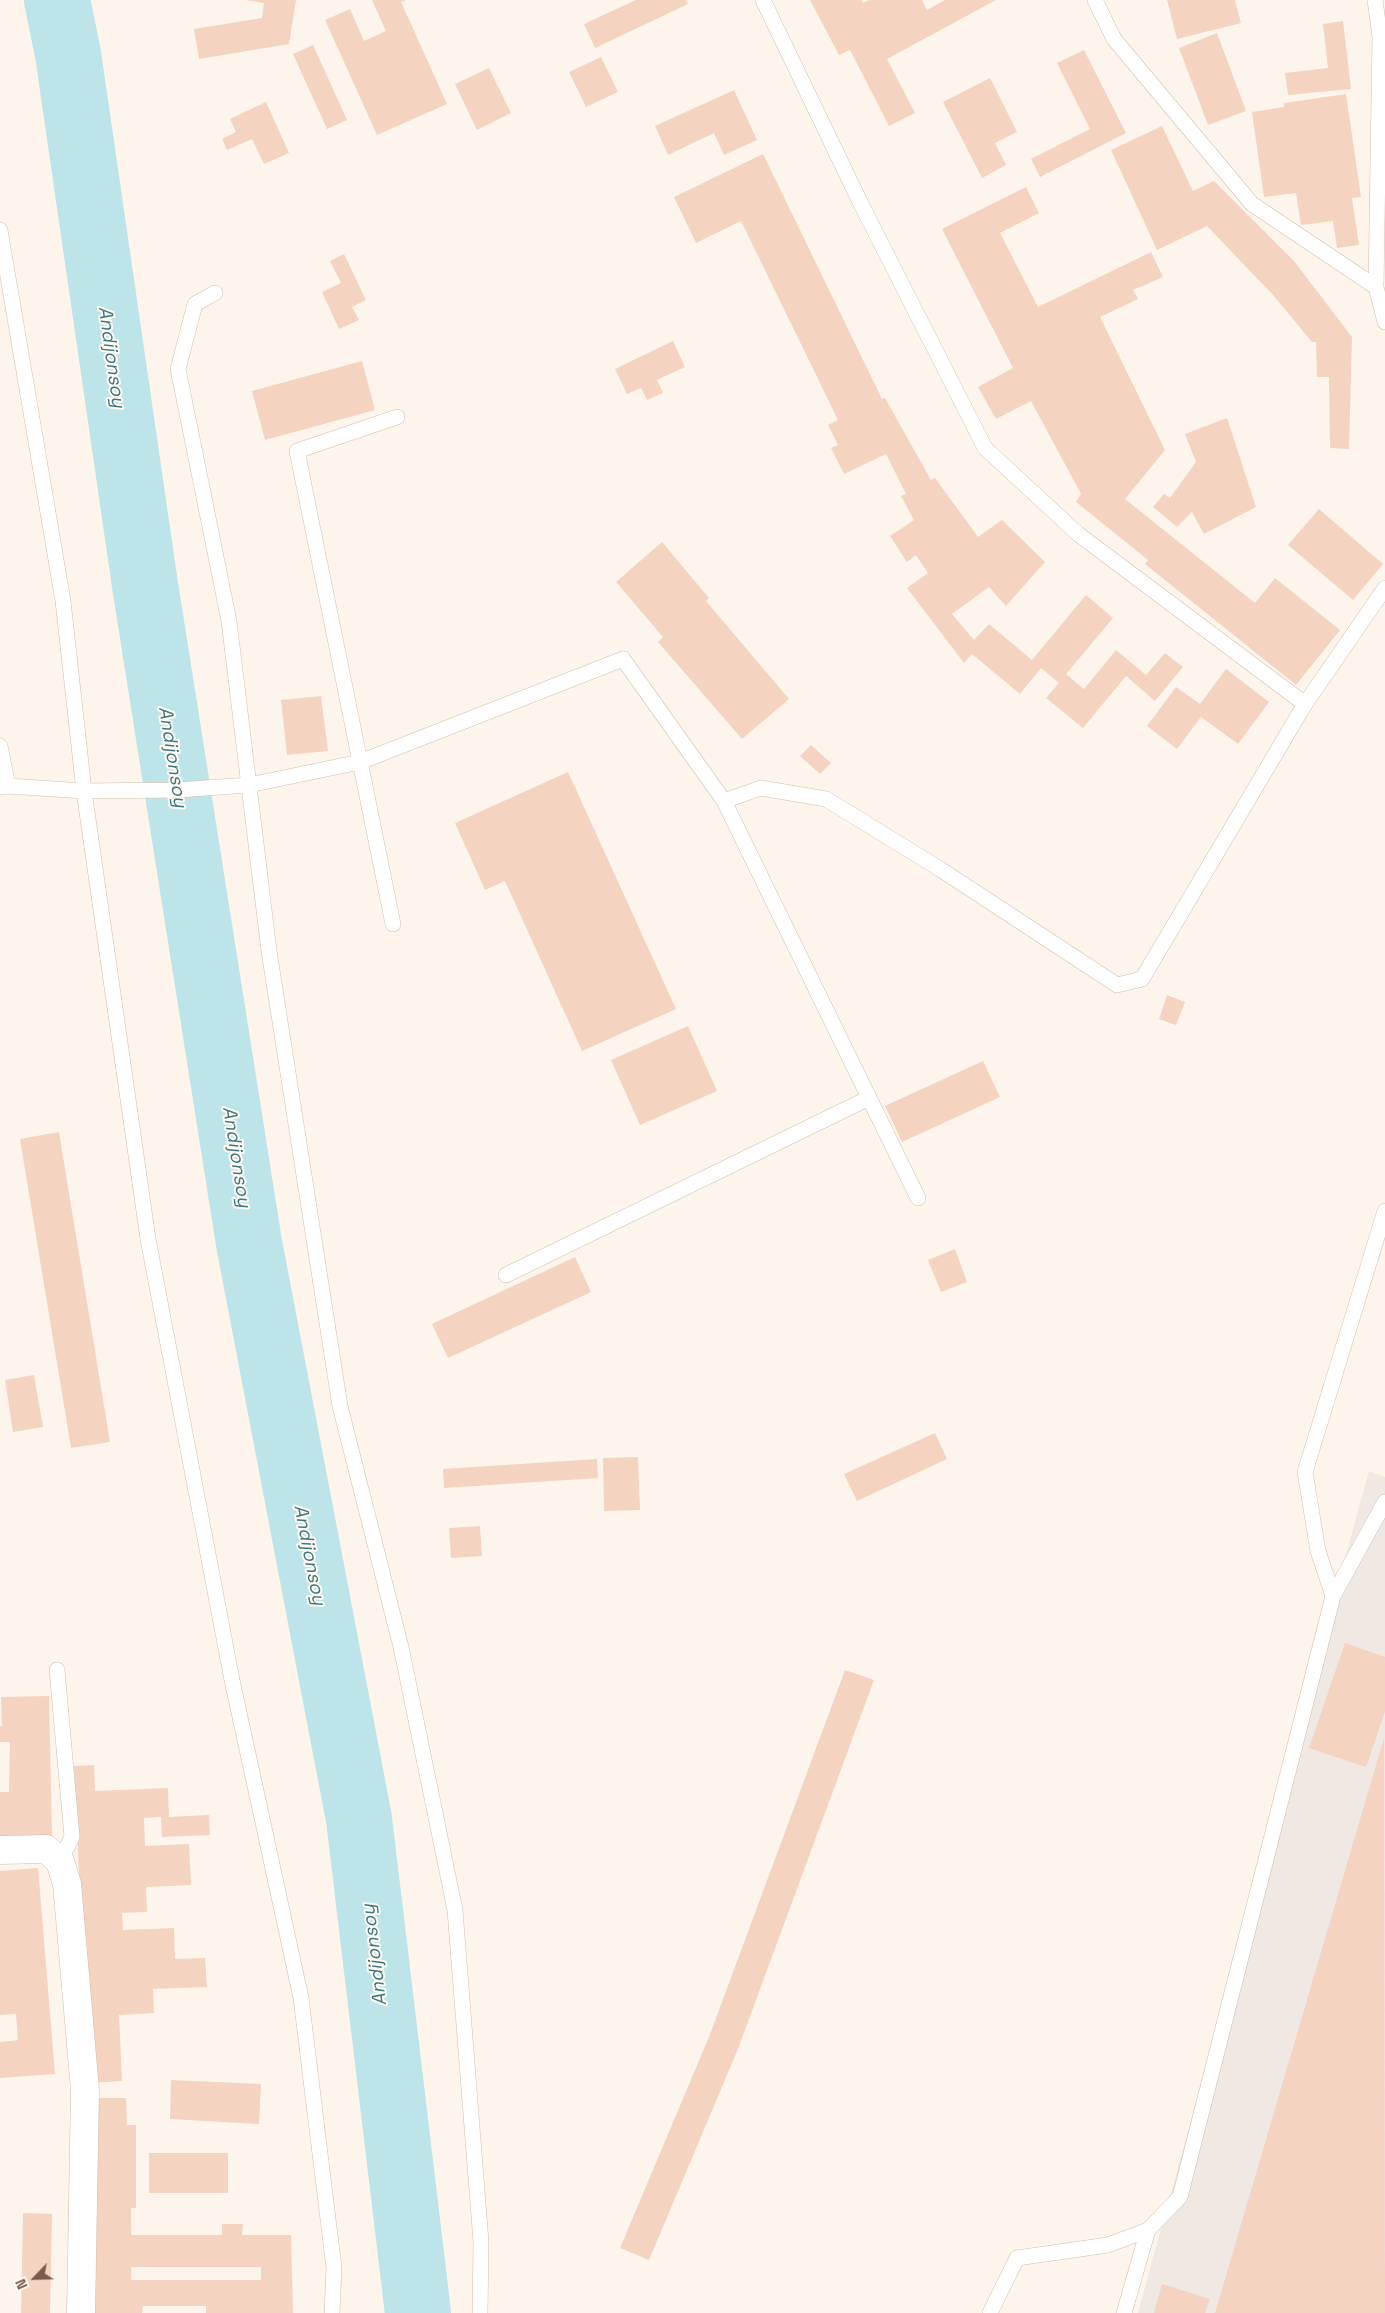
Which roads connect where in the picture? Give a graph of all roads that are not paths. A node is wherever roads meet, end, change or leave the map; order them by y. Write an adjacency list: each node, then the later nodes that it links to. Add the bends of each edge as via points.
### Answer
1 (763, 0): 10 (lane, via 861,204 985,448 1078,534)
2 (1095, 0): 5 (lane, via 1114,39 1252,204)
3 (1375, 0): 5 (lane, via 1380,37)
4 (0, 230): 15 (lane, via 63,601)
5 (1376, 287): 7 (lane)
6 (215, 294): 13 (lane, via 195,304 178,369 229,621)
7 (1385, 322)
8 (397, 418): 12 (lane, via 297,451)
9 (1385, 588): 10 (lane)
10 (1305, 704): 16 (lane, via 1142,979 1117,985 826,799 761,788)
11 (0, 746): 14 (lane)
12 (360, 762): 13 (lane); 16 (lane, via 623,659); 17 (lane)
13 (249, 785): 15 (lane); 30 (lane, via 268,951 340,1406 401,1647 455,1910 481,2242)
14 (4, 786): 15 (lane)
15 (84, 791): 29 (lane, via 148,1239 232,1680 301,1998 334,2268)
16 (724, 801): 18 (lane)
17 (393, 924)
18 (869, 1098): 19 (lane); 21 (lane)
19 (918, 1198)
20 (1385, 1211): 23 (lane, via 1305,1472 1318,1551)
21 (506, 1275)
22 (1385, 1502): 23 (lane)
23 (1333, 1596): 27 (lane, via 1180,2197)
24 (58, 1670): 26 (lane, via 72,1838)
25 (0, 1850): 26 (street, via 46,1849)
26 (60, 1861): 28 (street, via 67,1884 85,2090)
27 (1148, 2230): 31 (lane, via 1108,2245 1017,2258); 32 (lane)
28 (81, 2313)
29 (332, 2313)
30 (480, 2313)
31 (990, 2313)
32 (1124, 2313)

